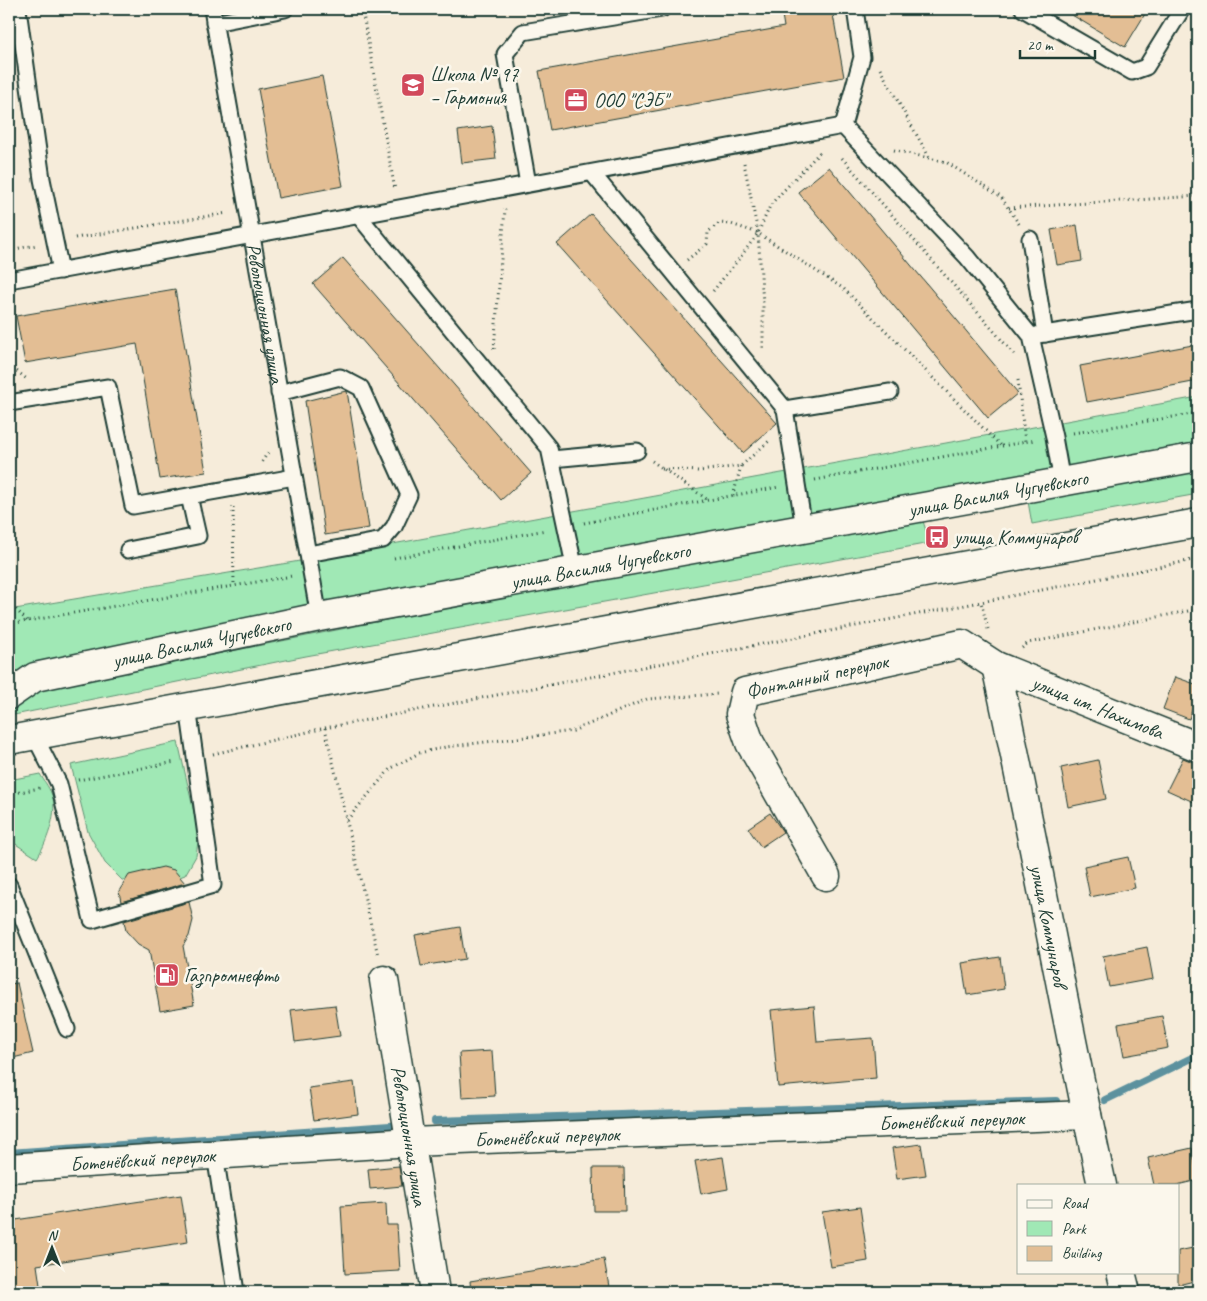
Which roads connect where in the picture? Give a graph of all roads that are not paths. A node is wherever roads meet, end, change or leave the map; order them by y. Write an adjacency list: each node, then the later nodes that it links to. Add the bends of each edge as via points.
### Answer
1 (18, 9): 14 (lane, via 42,178)
2 (285, 9): 7 (lane)
3 (662, 9): 10 (lane, via 523,32 506,54)
4 (855, 9): 8 (lane, via 862,56)
5 (1023, 9): 6 (lane, via 1132,72 1146,67)
6 (1182, 9)
7 (213, 16): 12 (lane, Революционная улица)
8 (843, 126): 9 (lane); 17 (lane)
9 (592, 173): 10 (lane); 21 (lane)
10 (528, 184): 11 (lane)
11 (358, 216): 12 (lane); 24 (lane, via 549,448)
12 (252, 235): 14 (lane); 19 (lane, Революционная улица)
13 (1030, 239): 17 (lane)
14 (61, 271): 15 (lane)
15 (9, 280)
16 (1198, 310): 17 (lane)
17 (1038, 335): 26 (lane)
18 (890, 392): 21 (lane)
19 (279, 393): 25 (lane, Революционная улица); 31 (lane, via 340,377 361,388 408,495 394,527 383,540)
20 (9, 403): 27 (lane, via 108,387 132,506)
21 (785, 409): 29 (lane)
22 (637, 451): 24 (lane)
23 (1198, 457): 26 (street, улица Василия Чугуевского)
24 (552, 459): 32 (lane)
25 (294, 477): 27 (lane); 31 (lane, Революционная улица)
26 (1062, 482): 29 (street, улица Василия Чугуевского)
27 (189, 496): 30 (lane, via 198,536)
28 (1198, 523): 36 (street)
29 (804, 528): 32 (street, улица Василия Чугуевского)
30 (128, 550)
31 (308, 554): 33 (lane, Революционная улица)
32 (575, 570): 33 (street, улица Василия Чугуевского)
33 (319, 617): 35 (street, улица Василия Чугуевского, via 35,677)
34 (996, 666): 38 (street, улица им. Нахимова); 39 (street, Фонтанный переулок, via 962,644 745,692 740,714 750,744); 43 (street, улица Коммунаров)
35 (9, 695)
36 (188, 706): 37 (street); 37 (lane, via 213,885 92,920 60,784)
37 (21, 737)
38 (1198, 747)
39 (826, 876)
40 (9, 885): 42 (lane)
41 (384, 980): 44 (street, Революционная улица)
42 (67, 1029)
43 (1087, 1115): 44 (street, Ботенёвский переулок); 47 (street, улица Коммунаров)
44 (411, 1142): 45 (street, Ботенёвский переулок); 50 (street, Революционная улица)
45 (215, 1154): 46 (street, Ботенёвский переулок); 49 (lane)
46 (9, 1168)
47 (1102, 1184)
48 (1122, 1274): 51 (street)
49 (236, 1292)
50 (435, 1292)
51 (1126, 1292)

